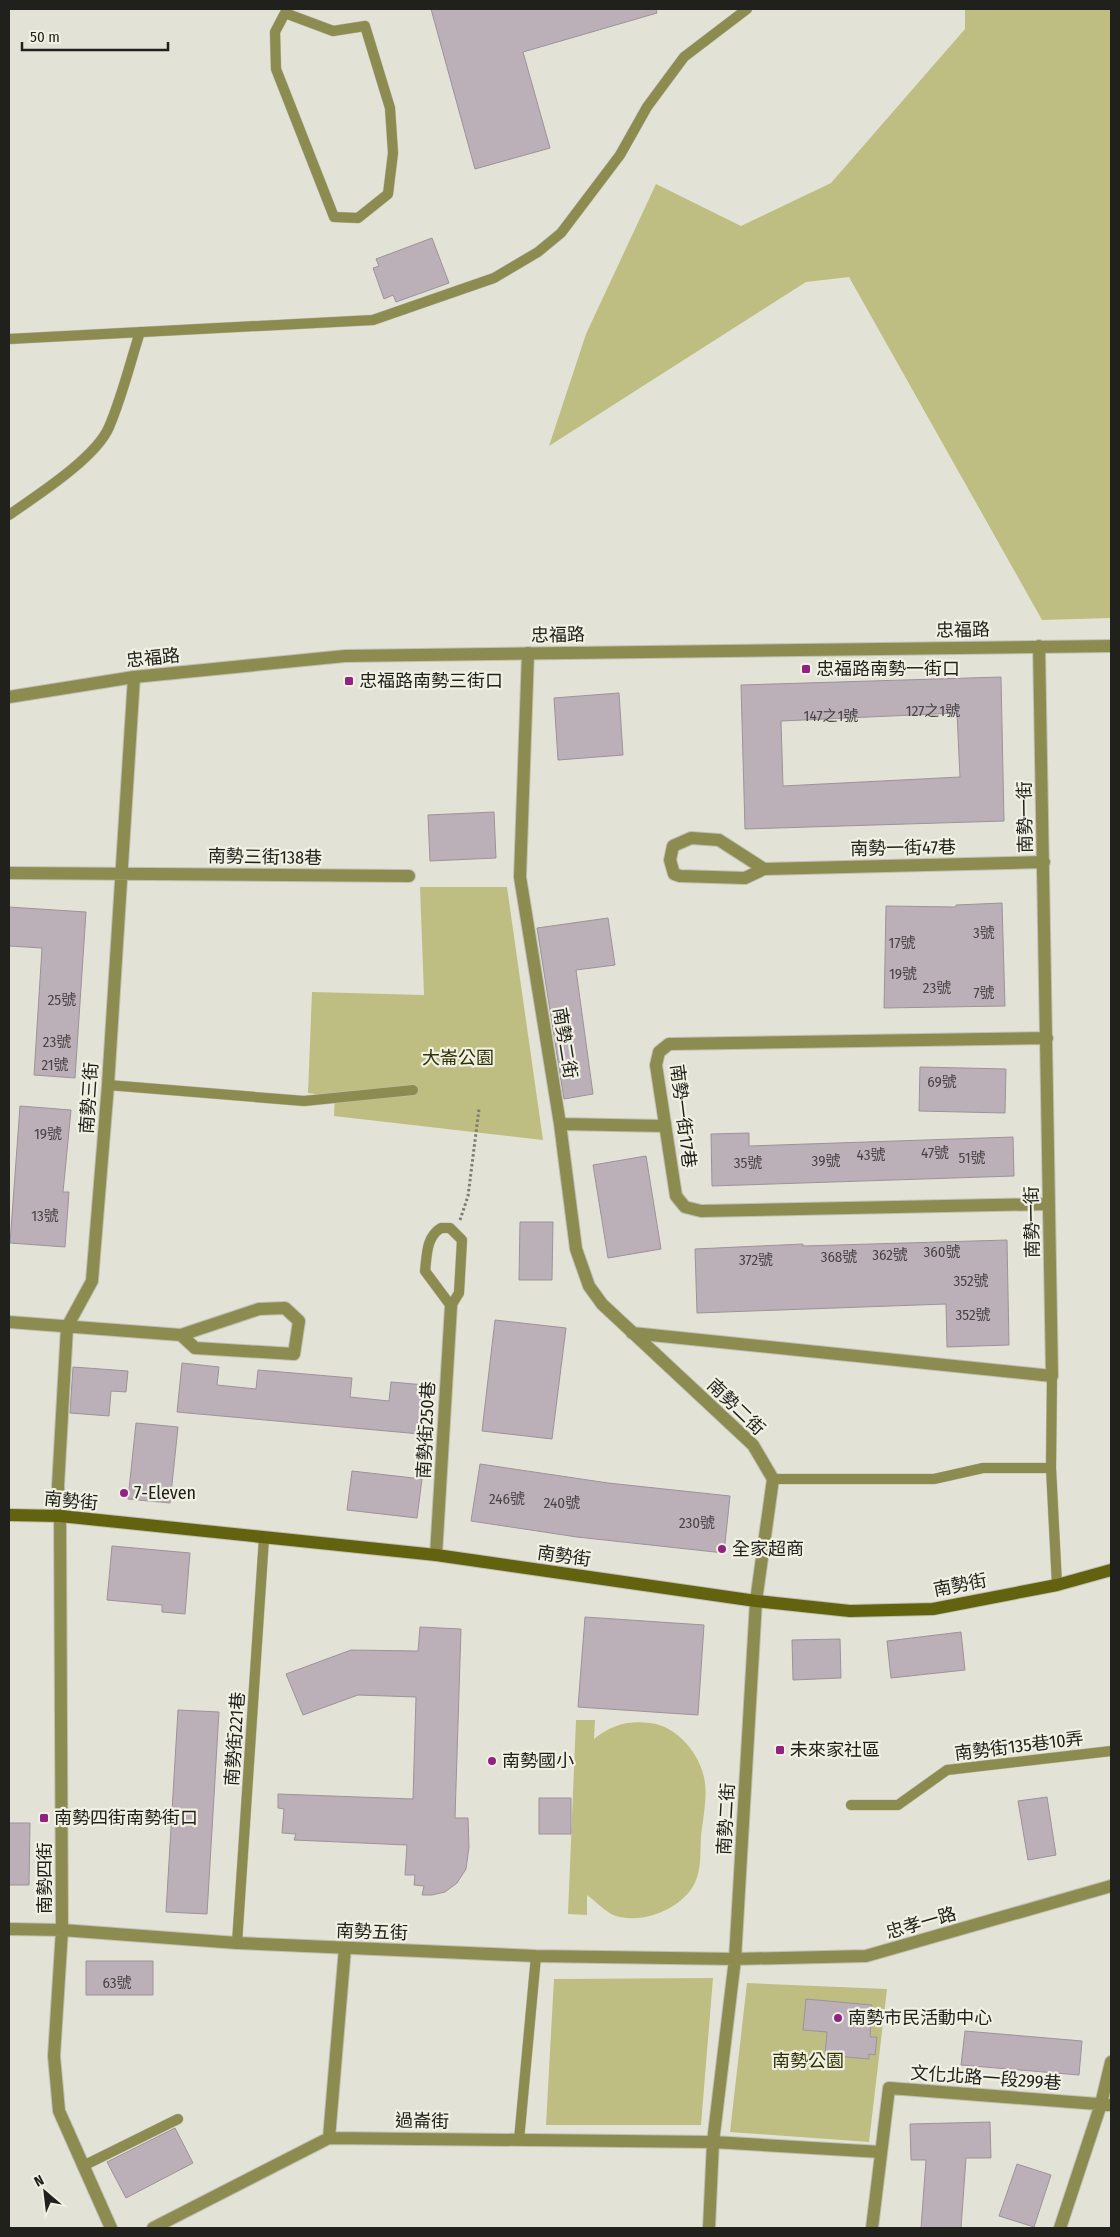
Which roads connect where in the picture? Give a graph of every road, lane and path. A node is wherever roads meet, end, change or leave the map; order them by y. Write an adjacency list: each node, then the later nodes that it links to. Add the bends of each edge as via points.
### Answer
1 (747, 9): 3 (lane, via 684,57 647,107 620,155 561,233 538,252 494,278 373,320)
2 (285, 10): 2 (lane, via 333,31 365,26 390,108 393,153 388,194 358,218 334,217 276,69 275,32)
3 (140, 332): 4 (lane); 5 (lane, via 109,429 61,478)
4 (9, 340)
5 (9, 515)
6 (1039, 646): 7 (street, 忠福路); 8 (street, 忠福路); 11 (street, 南勢一街)
7 (1111, 646)
8 (528, 653): 9 (street, 忠福路, via 345,656); 20 (street, 南勢二街, via 520,877)
9 (134, 677): 10 (street, 忠福路); 14 (street, 南勢三街)
10 (9, 697)
11 (1044, 862): 12 (street, 南勢一街47巷); 16 (street, 南勢一街)
12 (764, 869): 12 (street, 南勢一街47巷, via 719,840 710,839 691,838 673,846 670,860 674,874 680,876 745,878)
13 (9, 873): 14 (street, 南勢三街138巷)
14 (122, 873): 15 (street, 南勢三街138巷); 17 (street, 南勢三街)
15 (408, 876)
16 (1047, 1038): 21 (street, 南勢一街17巷, via 669,1044 659,1052 656,1065); 22 (street, 南勢一街)
17 (108, 1086): 18 (lane, via 304,1101); 26 (street, 南勢三街, via 92,1280)
18 (413, 1090)
19 (479, 1109): 23 (path, via 468,1196)
20 (560, 1124): 21 (street); 27 (street, 南勢二街, via 572,1223 582,1270 588,1286 602,1304)
21 (664, 1126): 22 (street, 南勢一街17巷, via 676,1196 685,1207 701,1211)
22 (1049, 1204): 29 (street, 南勢一街)
23 (455, 1232): 24 (lane, via 462,1240 459,1293); 24 (lane, via 450,1228 434,1232 425,1271)
24 (451, 1306): 35 (street, 南勢街250巷)
25 (9, 1322): 26 (street)
26 (67, 1327): 28 (street); 33 (street, 南勢三街, via 58,1486)
27 (632, 1333): 29 (street); 31 (street, 南勢二街, via 753,1445)
28 (181, 1335): 28 (street, via 259,1309 285,1308 299,1322 294,1354 195,1348)
29 (1052, 1376): 30 (lane)
30 (1051, 1468): 31 (lane, via 983,1468 934,1479); 37 (lane)
31 (773, 1479): 38 (street, 南勢二街)
32 (9, 1515): 33 (main road, 南勢街)
33 (60, 1516): 34 (main road, 南勢街); 43 (street, 南勢四街)
34 (264, 1538): 35 (main road, 南勢街); 44 (lane, 南勢街221巷)
35 (436, 1555): 38 (main road, 南勢街)
36 (1111, 1571): 37 (main road, 南勢街)
37 (1056, 1585): 38 (main road, 南勢街, via 933,1609 850,1610)
38 (756, 1601): 47 (street, 南勢二街)
39 (1111, 1751): 40 (lane, 南勢街135巷10弄, via 947,1770 898,1806)
40 (851, 1805)
41 (1111, 1886): 47 (street, 忠孝一路, via 866,1956)
42 (9, 1928): 43 (street, 南勢五街)
43 (62, 1930): 44 (street, 南勢五街); 55 (street, 南勢四街, via 54,2056 59,2111)
44 (237, 1943): 45 (street, 南勢五街)
45 (344, 1948): 46 (street, 南勢五街); 51 (street)
46 (536, 1956): 47 (street, 南勢五街); 52 (lane)
47 (735, 1958): 53 (street, 南勢二街)
48 (1111, 2062): 49 (street)
49 (1106, 2104): 54 (street, 文化北路一段299巷, via 889,2088); 60 (street)
50 (178, 2119): 55 (lane)
51 (329, 2138): 52 (street, 過崙街); 57 (street, 過崙街)
52 (519, 2140): 53 (street, 過崙街)
53 (713, 2142): 54 (street, 過崙街); 58 (street, 南勢二街)
54 (881, 2152): 59 (street, 文化北路一段299巷)
55 (83, 2166): 56 (street, 南勢四街)
56 (111, 2228)
57 (153, 2228)
58 (709, 2228)
59 (872, 2228)
60 (1060, 2228)

